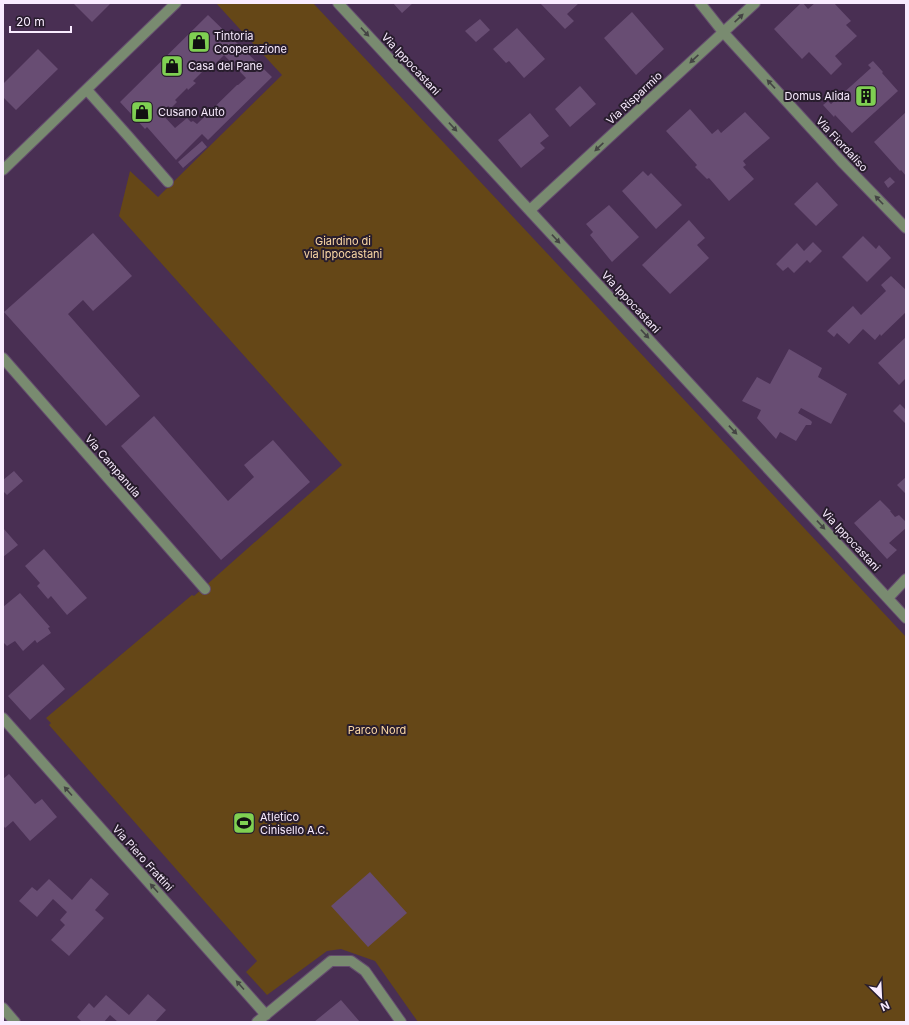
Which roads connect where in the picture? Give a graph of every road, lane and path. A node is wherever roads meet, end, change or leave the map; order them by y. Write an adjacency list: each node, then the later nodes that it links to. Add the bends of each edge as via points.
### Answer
1 (176, 3): 6 (street)
2 (338, 3): 9 (street, Via Ippocastani, one-way to 9)
3 (700, 3): 5 (street, Via Fiordaliso)
4 (755, 3): 5 (street, Via Risparmio, one-way to 4)
5 (723, 32): 9 (street, Via Risparmio, one-way to 9); 10 (street, Via Fiordaliso, one-way to 5)
6 (87, 90): 7 (street); 8 (street)
7 (3, 170)
8 (168, 182)
9 (530, 210): 14 (street, Via Ippocastani, one-way to 14)
10 (906, 228)
11 (3, 358): 13 (street, Via Campanula)
12 (906, 579): 14 (street)
13 (205, 589)
14 (888, 598): 15 (street, Via Ippocastani)
15 (906, 618)
16 (3, 718): 18 (street, Via Piero Frattini, one-way to 16)
17 (3, 1008): 19 (street)
18 (266, 1014): 20 (street); 21 (street, via 331,961 351,961 366,971)
19 (15, 1022)
20 (257, 1022)
21 (401, 1022)

